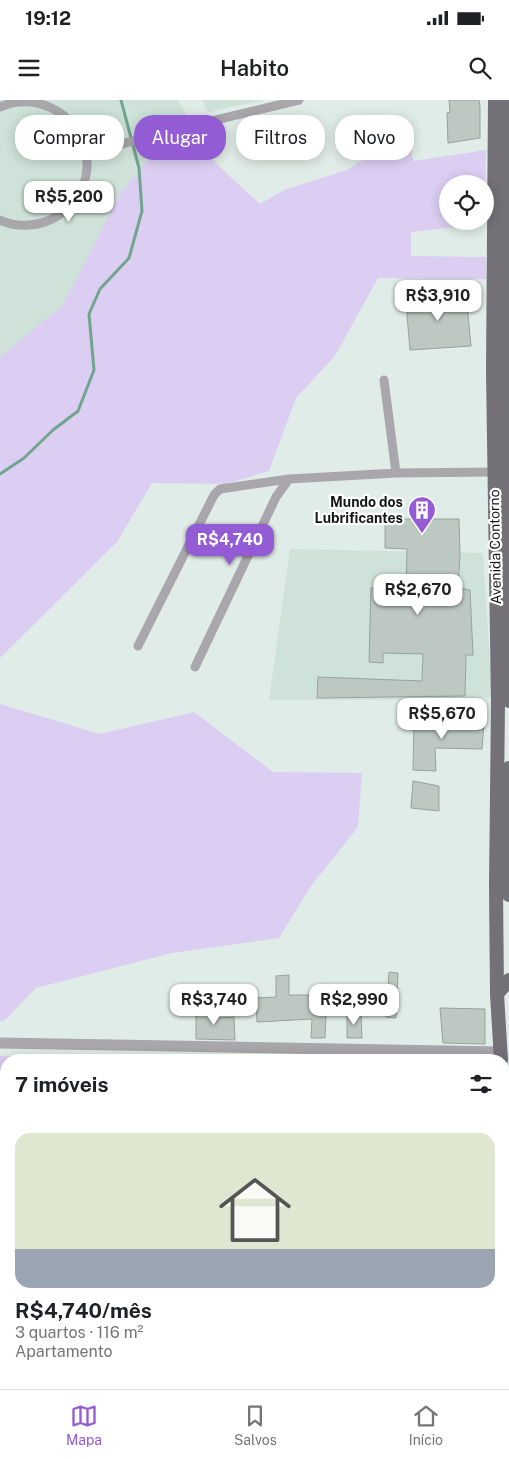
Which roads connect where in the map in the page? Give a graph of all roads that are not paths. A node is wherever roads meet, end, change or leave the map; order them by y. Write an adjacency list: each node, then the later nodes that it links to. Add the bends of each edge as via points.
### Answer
1 (299, 100): 6 (street)
2 (495, 100): 14 (main road, Avenida Contorno, via 493,284)
3 (505, 100): 8 (main road, Avenida Contorno)
4 (0, 107): 5 (street, via 18,102 40,104)
5 (63, 115)
6 (226, 117)
7 (86, 160): 9 (street, via 82,190 70,208 52,220 32,226)
8 (508, 214): 10 (main road, Avenida Contorno)
9 (0, 220)
10 (508, 283): 11 (main road, Avenida Contorno)
11 (508, 370): 14 (main road, Avenida Contorno)
12 (384, 380): 13 (street)
13 (396, 473): 14 (street); 15 (street)
14 (503, 477): 17 (main road, Avenida Contorno); 24 (main road, Avenida Contorno)
15 (288, 479): 16 (street, via 217,491); 18 (street, via 276,497)
16 (138, 646)
17 (508, 664): 19 (main road, Avenida Contorno)
18 (195, 666)
19 (509, 701)
20 (509, 768): 21 (main road)
21 (509, 886): 22 (main road)
22 (509, 895)
23 (509, 980): 24 (main road)
24 (497, 994): 27 (main road, Avenida Contorno)
25 (0, 1043): 26 (street)
26 (426, 1054)
27 (504, 1054)

